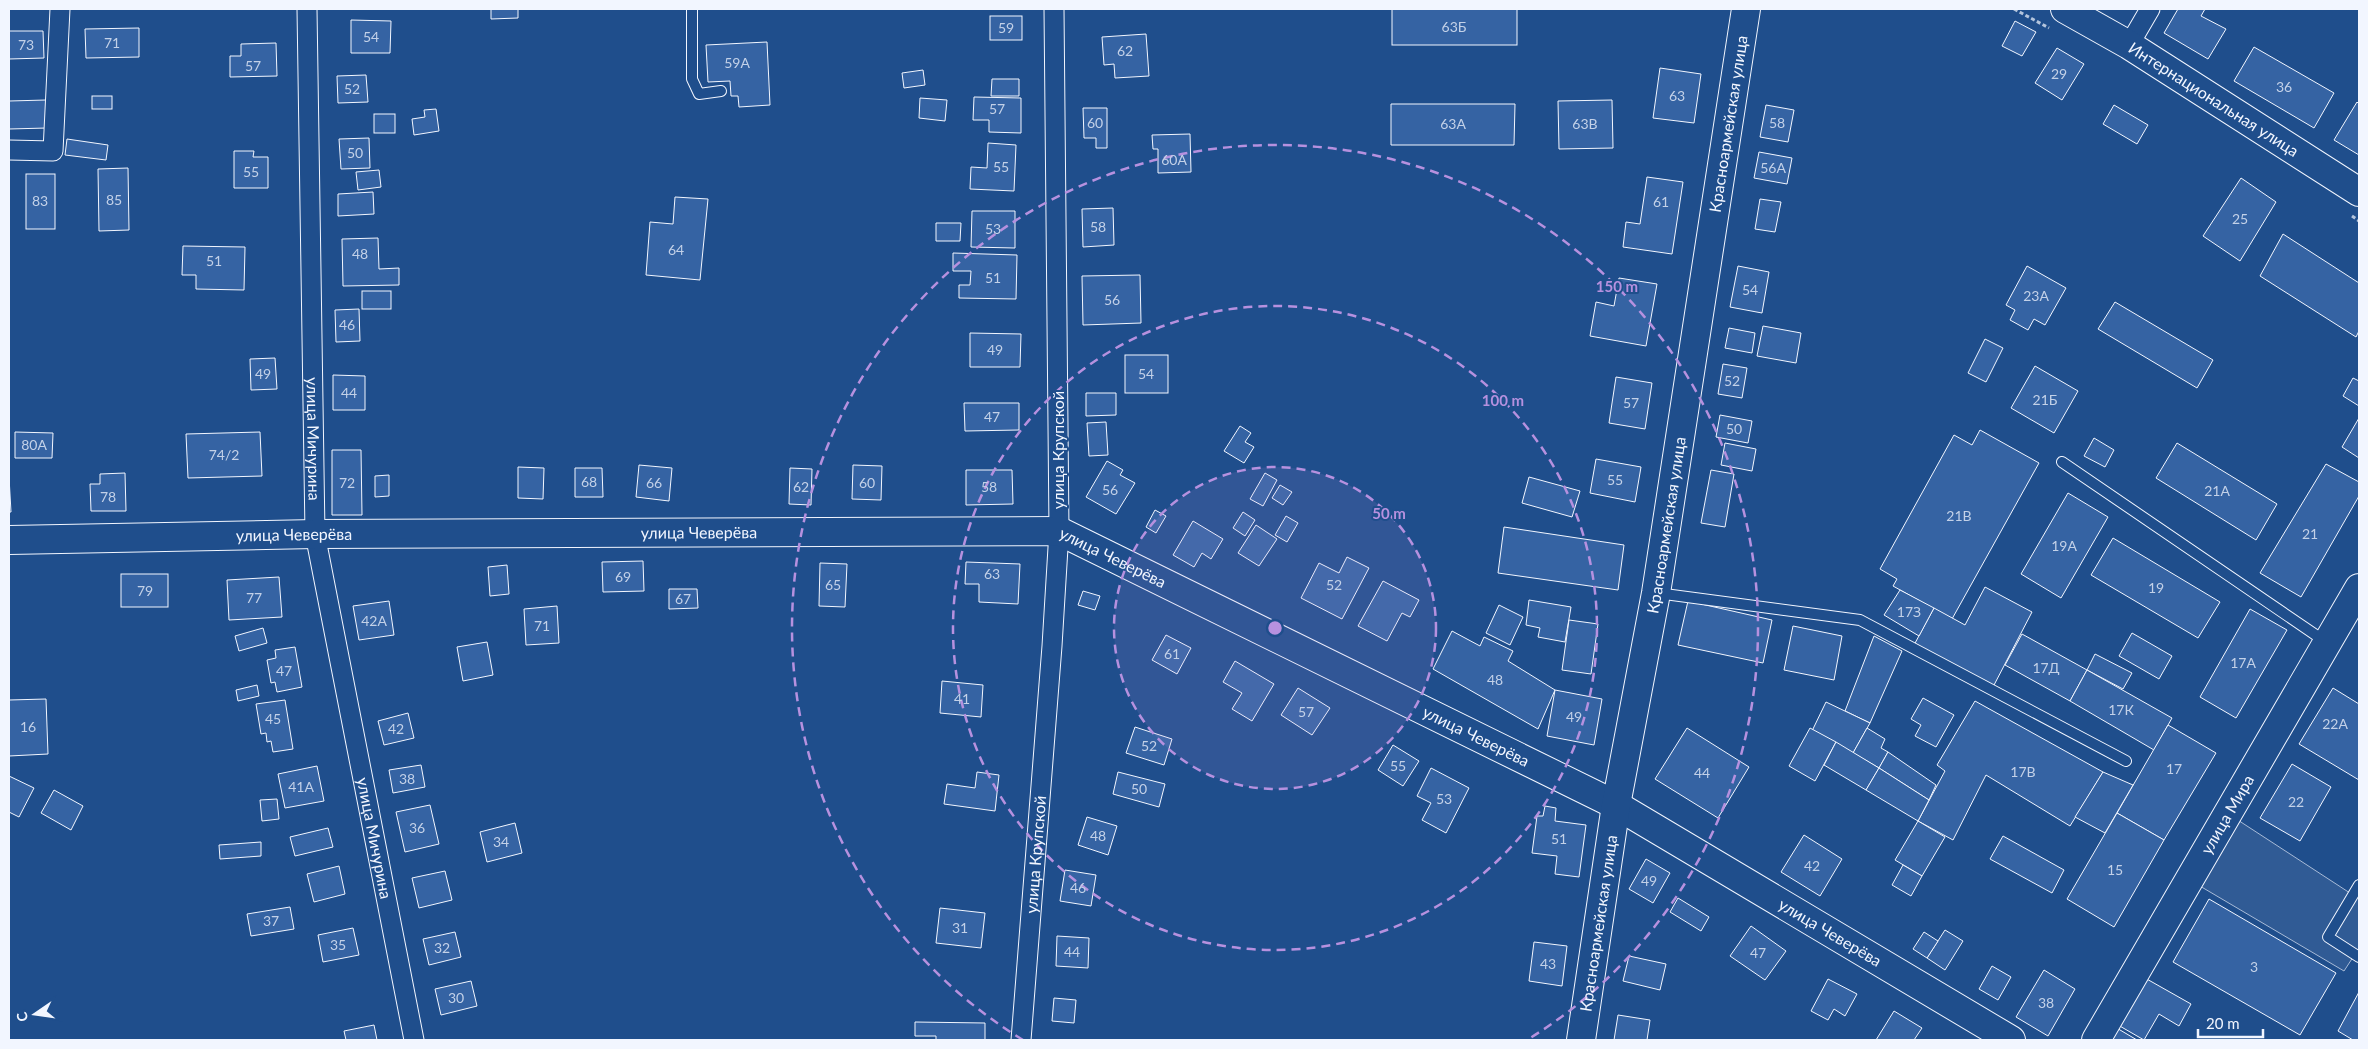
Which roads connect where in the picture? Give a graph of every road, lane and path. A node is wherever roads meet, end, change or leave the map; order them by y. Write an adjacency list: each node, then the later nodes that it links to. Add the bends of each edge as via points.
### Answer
1 (60, 9): 10 (street, via 53,151)
2 (307, 9): 14 (street, улица Мичурина)
3 (692, 9): 9 (lane, via 692,80 699,94)
4 (1054, 9): 13 (street, улица Крупской)
5 (1746, 9): 17 (street, Красноармейская улица)
6 (2065, 9): 8 (street, Интернациональная улица)
7 (2150, 9): 8 (street)
8 (2129, 45): 11 (street, Интернациональная улица)
9 (721, 91)
10 (9, 150)
11 (2359, 192)
12 (2062, 462): 18 (lane)
13 (1059, 531): 14 (street, улица Чеверёва); 20 (street, улица Чеверёва); 24 (street, улица Крупской)
14 (315, 534): 15 (street, улица Чеверёва); 23 (street, улица Мичурина)
15 (9, 540)
16 (2359, 588): 18 (street, улица Мира)
17 (1656, 593): 19 (lane, via 1860,620); 20 (street, Красноармейская улица)
18 (2327, 643): 27 (street, улица Мира)
19 (2126, 761)
20 (1616, 805): 25 (street, Красноармейская улица); 26 (street, улица Чеверёва)
21 (2359, 885): 22 (lane, via 2328,937)
22 (2359, 957)
23 (414, 1040)
24 (1021, 1040)
25 (1581, 1040)
26 (2011, 1040)
27 (2096, 1040)

